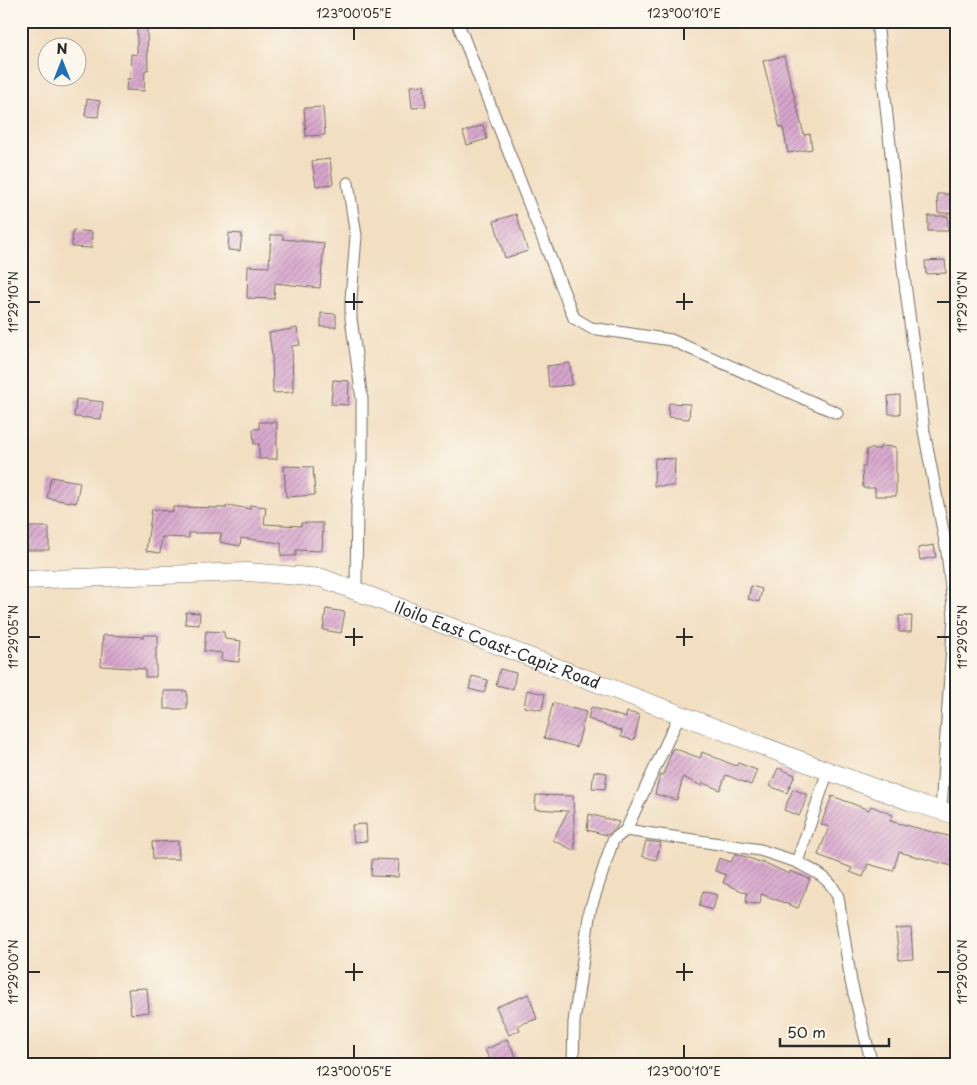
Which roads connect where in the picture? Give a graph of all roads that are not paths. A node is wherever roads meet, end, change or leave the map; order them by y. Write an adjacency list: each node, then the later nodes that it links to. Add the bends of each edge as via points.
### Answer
1 (457, 21): 4 (street, via 574,318 591,328 671,340)
2 (877, 21): 9 (street, via 903,268 923,422 947,552 954,616)
3 (348, 183): 6 (street, via 356,236 350,318 362,399)
4 (836, 413)
5 (21, 580): 6 (main road, Iloilo East Coast-Capiz Road, via 247,572 322,578)
6 (356, 590): 7 (main road, Iloilo East Coast-Capiz Road)
7 (680, 714): 8 (main road, Iloilo East Coast-Capiz Road); 10 (street)
8 (828, 771): 9 (main road, Iloilo East Coast-Capiz Road); 11 (street)
9 (948, 812)
10 (626, 830): 11 (street, via 760,850); 12 (street, via 613,840 590,910 574,1022)
11 (797, 862): 13 (street, via 826,878 838,897 851,982)
12 (574, 1064)
13 (872, 1064)

